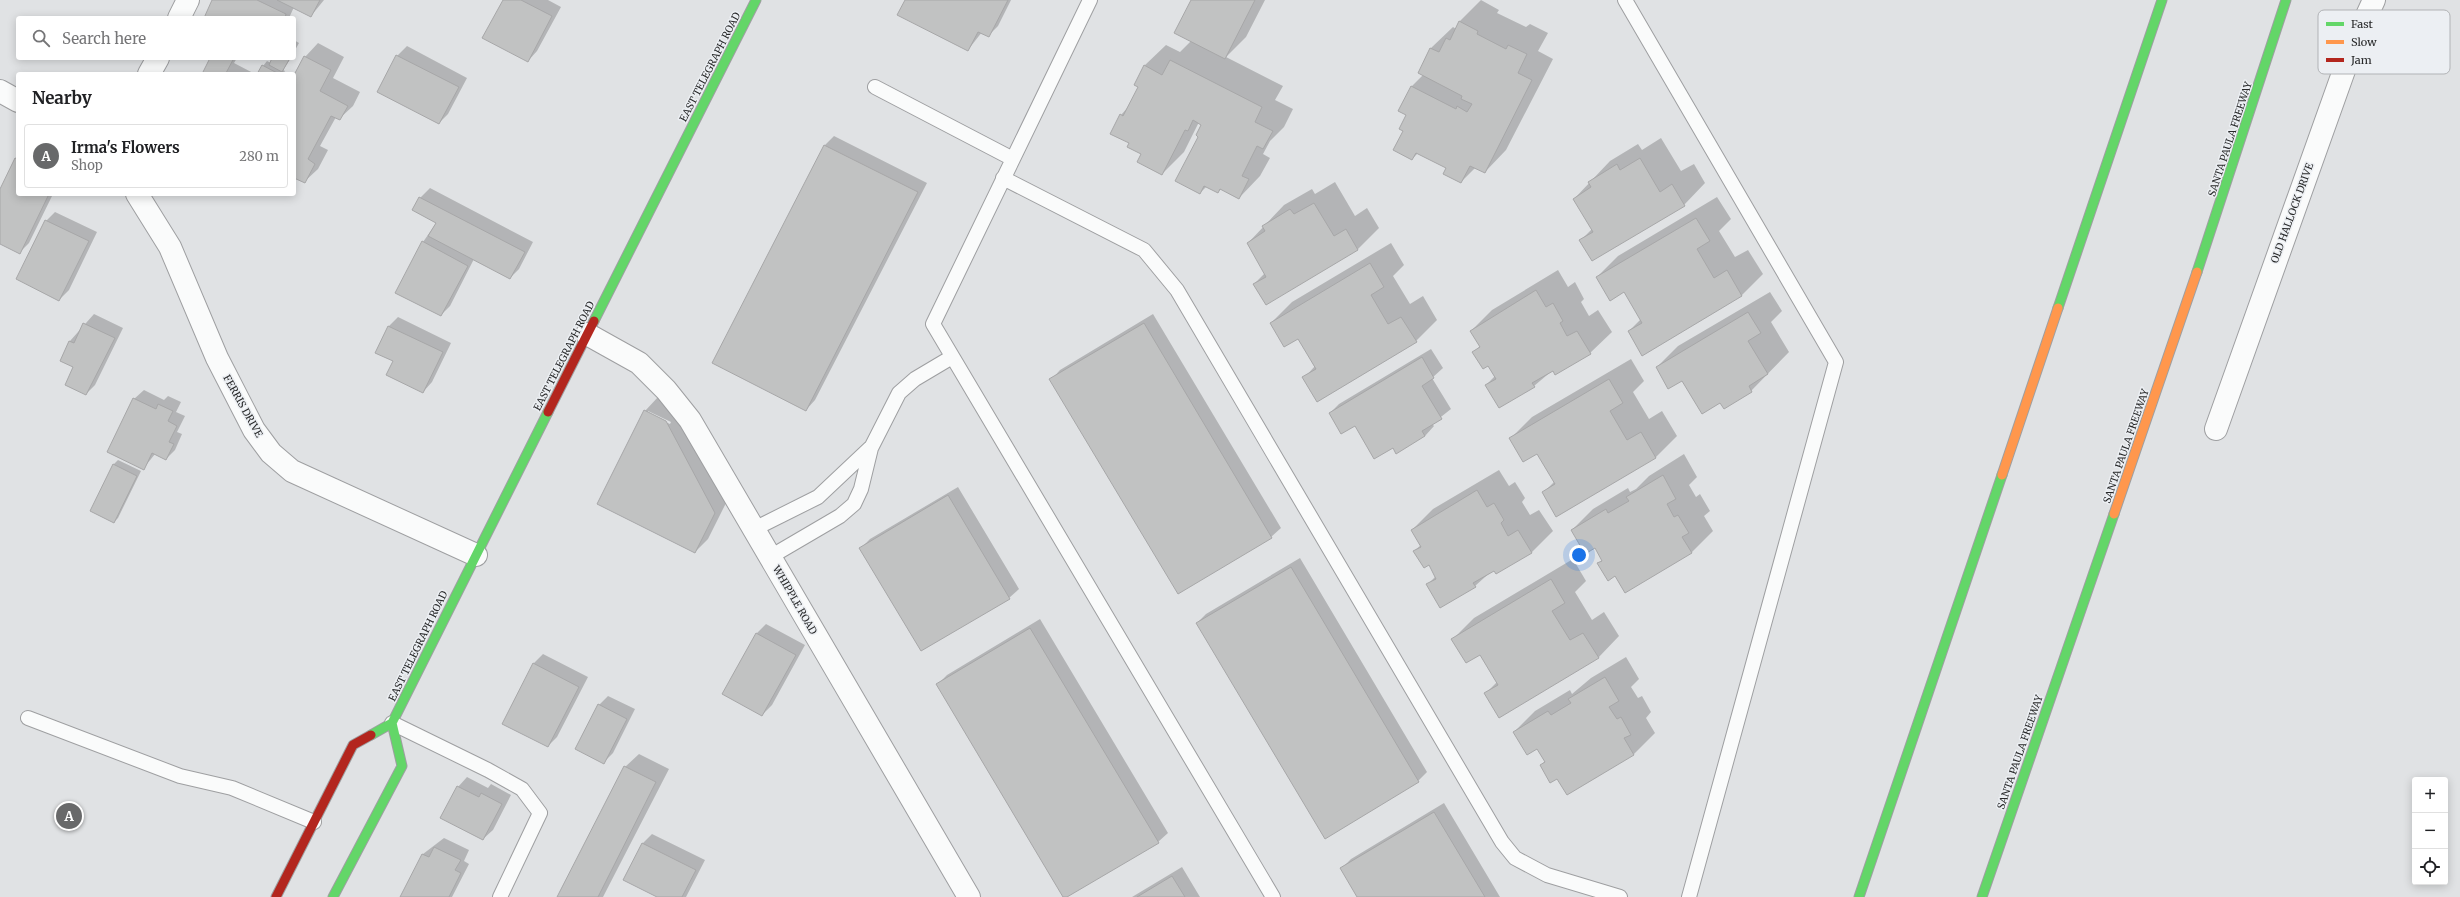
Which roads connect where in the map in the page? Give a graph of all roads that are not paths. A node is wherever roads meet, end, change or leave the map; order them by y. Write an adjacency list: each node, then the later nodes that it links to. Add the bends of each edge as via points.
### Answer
1 (188, 0): 9 (street)
2 (756, 0): 19 (main road, EAST TELEGRAPH ROAD)
3 (1090, 0): 16 (lane)
4 (1625, 0): 35 (lane, via 1836,362)
5 (2162, 0): 36 (main road)
6 (2286, 0): 37 (main road, SANTA PAULA FREEWAY, via 2227,186)
7 (2374, 0): 8 (street, OLD HALLOCK DRIVE)
8 (2369, 10)
9 (180, 16)
10 (157, 60): 11 (street)
11 (150, 72)
12 (2343, 74): 21 (street, OLD HALLOCK DRIVE)
13 (875, 87): 16 (lane)
14 (0, 91): 15 (street)
15 (16, 100)
16 (1013, 159): 17 (lane)
17 (1003, 178): 20 (lane, via 933,324); 34 (lane, via 1144,250 1177,290 1502,842 1515,858 1547,875)
18 (138, 196): 24 (street, FERRIS DRIVE, via 170,247 217,358 254,430 271,453 292,471)
19 (587, 334): 23 (street, WHIPPLE ROAD, via 639,363 666,390 690,420); 24 (main road, EAST TELEGRAPH ROAD)
20 (952, 357): 22 (lane, via 915,379 899,393); 33 (lane)
21 (2216, 429)
22 (871, 448): 23 (lane, via 818,497); 25 (lane, via 861,489 854,504 840,516)
23 (754, 529): 25 (street, WHIPPLE ROAD)
24 (476, 555): 27 (main road, EAST TELEGRAPH ROAD)
25 (770, 556): 32 (street, WHIPPLE ROAD)
26 (28, 718): 28 (lane, via 180,776 232,788)
27 (392, 723): 28 (main road, via 353,745); 30 (main road, via 402,766); 31 (lane, via 522,789 534,804 540,814)
28 (314, 822): 29 (main road)
29 (276, 897)
30 (333, 897)
31 (500, 897)
32 (969, 897)
33 (1273, 897)
34 (1620, 897)
35 (1689, 897)
36 (1859, 897)
37 (1982, 897)

